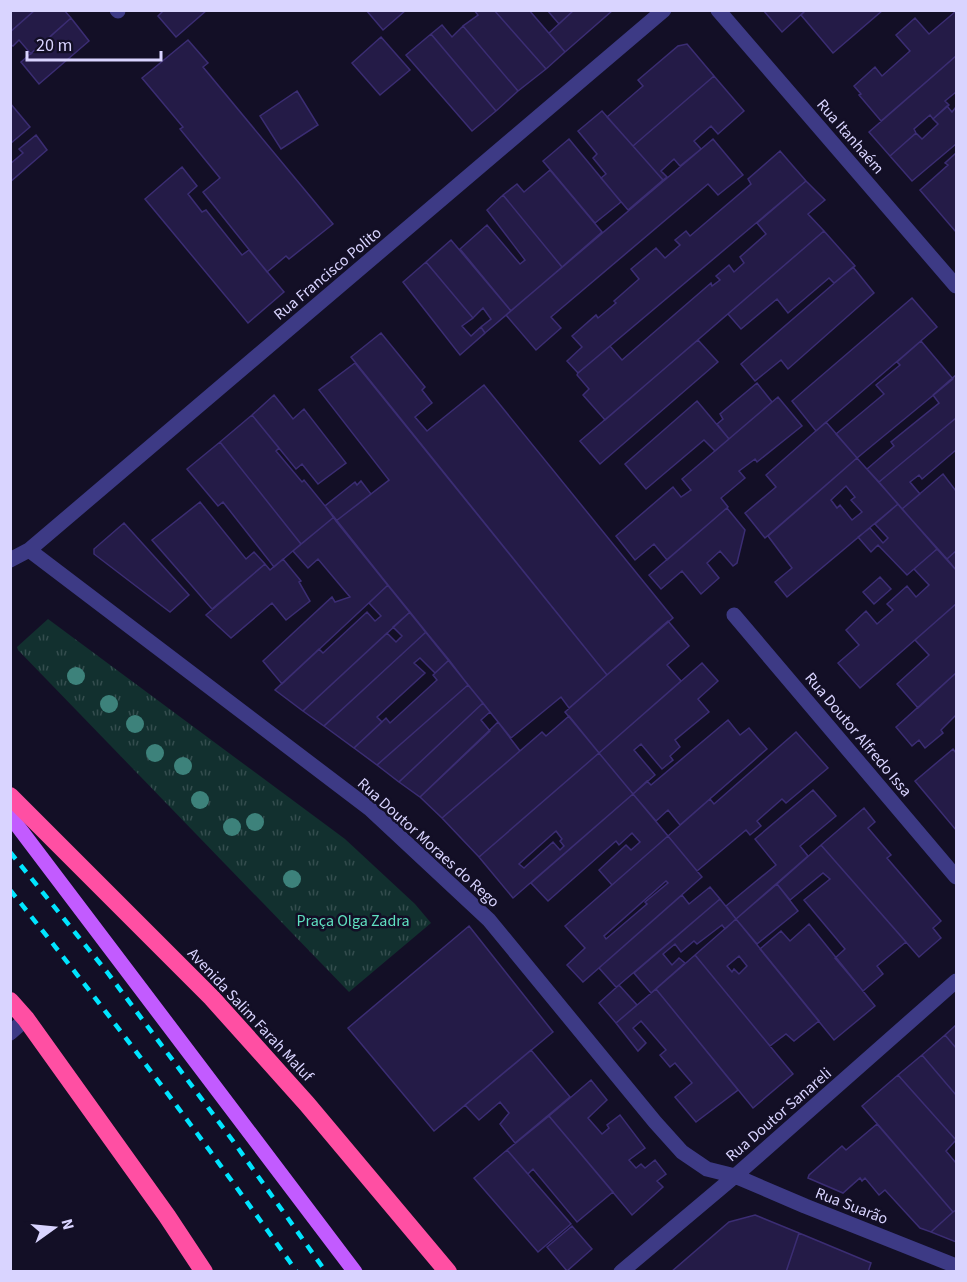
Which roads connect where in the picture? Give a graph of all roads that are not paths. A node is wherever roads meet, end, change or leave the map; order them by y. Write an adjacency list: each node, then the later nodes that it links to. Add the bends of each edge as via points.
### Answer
1 (664, 10): 4 (street, Rua Francisco Polito)
2 (718, 10): 3 (street, Rua Itanhaém)
3 (957, 286)
4 (29, 550): 5 (street, Rua Francisco Polito); 14 (street, Rua Doutor Moraes do Rego, via 370,809 489,920 682,1152 707,1169)
5 (10, 560)
6 (734, 615): 9 (street, Rua Doutor Alfredo Issa)
7 (10, 796): 18 (highway, Avenida Salim Farah Maluf, via 212,998 308,1104)
8 (10, 816): 17 (main road)
9 (957, 877)
10 (957, 981): 14 (street, Rua Doutor Sanareli)
11 (10, 1001): 12 (highway)
12 (26, 1019): 13 (street); 16 (highway)
13 (10, 1033)
14 (735, 1176): 15 (street, Rua Suarão); 19 (street, Rua Doutor Sanareli)
15 (957, 1266)
16 (204, 1272)
17 (355, 1272)
18 (448, 1272)
19 (621, 1272)

